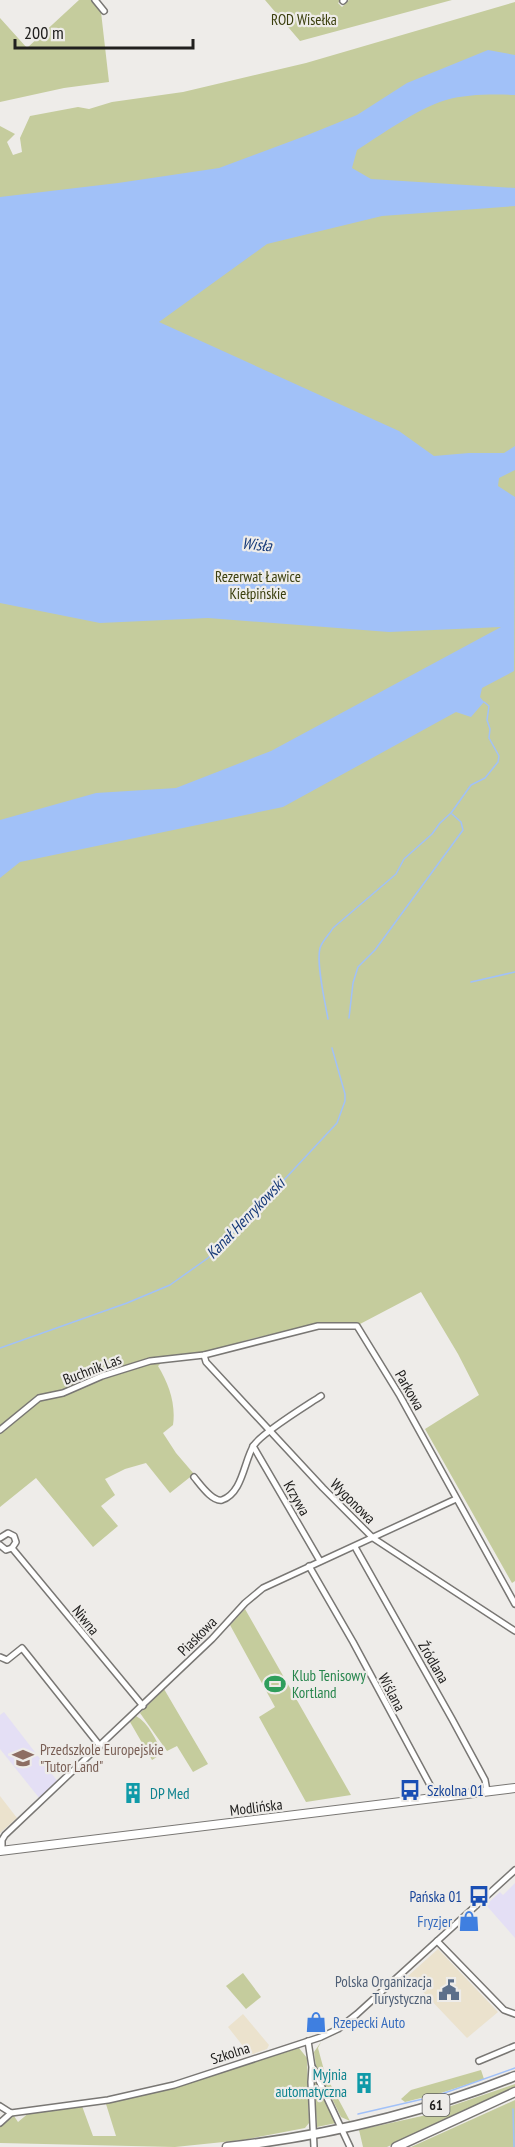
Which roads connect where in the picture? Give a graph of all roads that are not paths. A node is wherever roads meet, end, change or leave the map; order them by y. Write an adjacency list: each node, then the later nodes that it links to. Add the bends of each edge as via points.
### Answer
1 (94, 0): 2 (street)
2 (104, 11)
3 (204, 1355): 5 (street, Buchnik Las, via 150,1361 63,1394 39,1398); 6 (street, Wygonowa, via 206,1362); 9 (street, Parkowa, via 318,1326 357,1326 400,1395)
4 (321, 1396): 6 (street)
5 (0, 1430)
6 (271, 1431): 7 (street); 11 (street, Wygonowa)
7 (253, 1446): 8 (street, via 241,1479 224,1499 214,1498); 15 (street, Krzywa)
8 (195, 1477)
9 (456, 1499): 11 (street, Piaskowa); 17 (street, Parkowa)
10 (0, 1538): 14 (street, Niwna, via 8,1533 14,1536)
11 (373, 1538): 13 (street, Piaskowa); 18 (street, Wygonowa)
12 (0, 1545): 14 (street, via 6,1550)
13 (355, 1546): 15 (street, Piaskowa); 23 (street, Źródlana, via 453,1719)
14 (12, 1548): 20 (street, Niwna)
15 (320, 1561): 16 (street, Piaskowa)
16 (309, 1566): 20 (street, Piaskowa, via 255,1594); 24 (street, Wiślana)
17 (515, 1605)
18 (515, 1632)
19 (0, 1657): 21 (street, via 7,1660 22,1648)
20 (143, 1706): 21 (street, Piaskowa)
21 (100, 1746): 25 (street, Piaskowa, via 5,1835)
22 (515, 1788): 23 (main road, Modlińska)
23 (487, 1791): 24 (main road, Modlińska)
24 (437, 1798): 25 (main road, Modlińska)
25 (1, 1851)
26 (515, 1870): 27 (street, Szkolna)
27 (437, 1941): 28 (street, via 502,2008); 29 (street, Szkolna, via 348,2021)
28 (515, 2014)
29 (308, 2041): 32 (street); 36 (street, Szkolna, via 174,2085 108,2100)
30 (515, 2046): 31 (street)
31 (479, 2061)
32 (312, 2067): 38 (street); 39 (street)
33 (515, 2076): 38 (main road, 61, via 440,2103)
34 (515, 2092): 43 (main road, 61)
35 (0, 2106): 36 (street)
36 (11, 2113): 37 (street)
37 (0, 2123)
38 (342, 2128): 39 (main road, 61); 42 (street)
39 (314, 2133): 40 (main road, 61); 41 (street)
40 (227, 2147)
41 (314, 2147)
42 (350, 2147)
43 (396, 2147)

